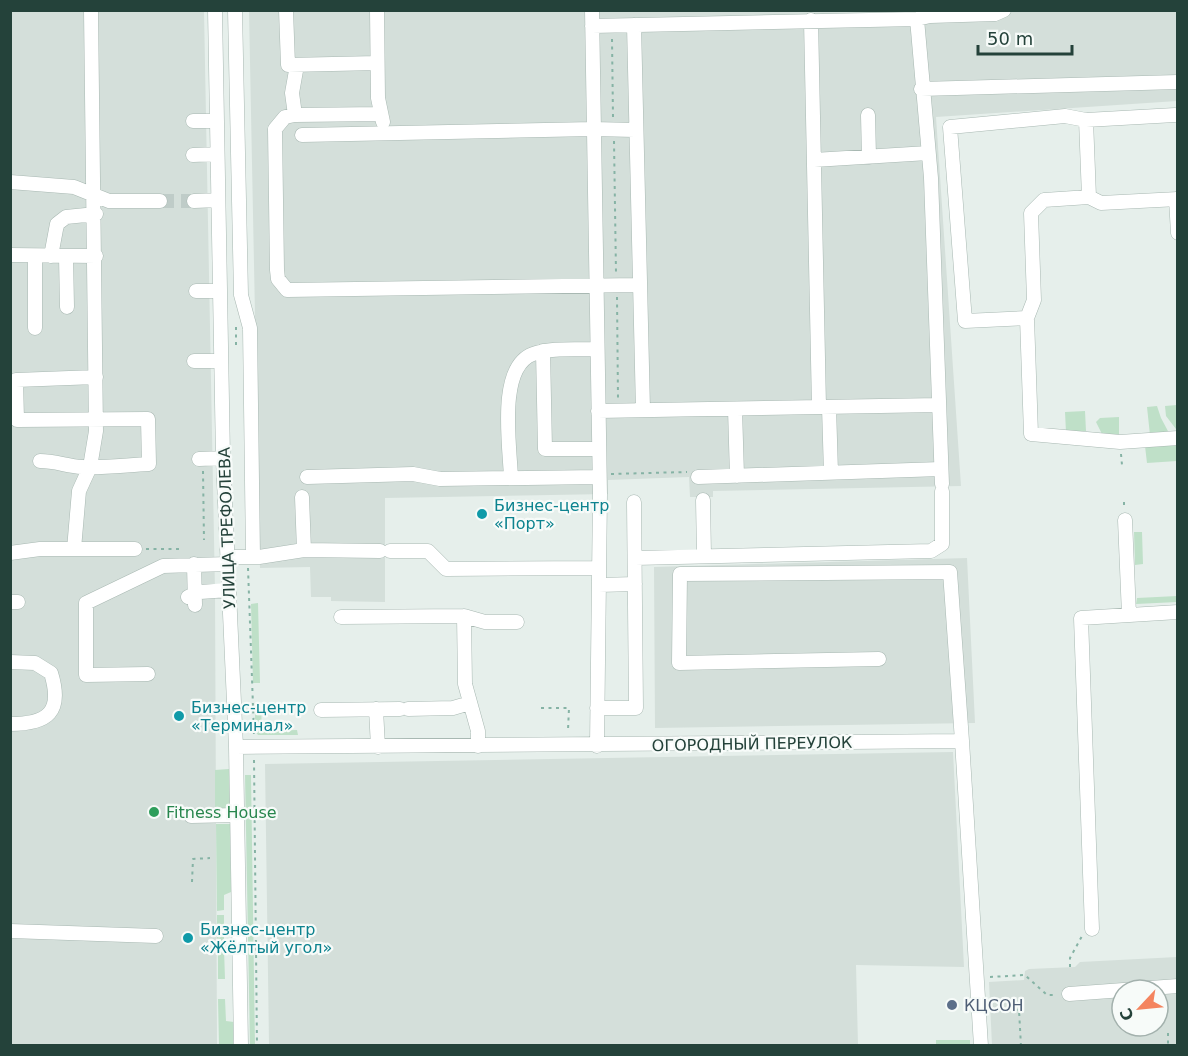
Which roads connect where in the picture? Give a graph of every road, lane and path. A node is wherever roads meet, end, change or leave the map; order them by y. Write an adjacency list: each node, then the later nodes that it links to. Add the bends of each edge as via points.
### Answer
1 (92, 10): 36 (street)
2 (215, 10): 24 (street, УЛИЦА ТРЕФОЛЕВА)
3 (235, 10): 56 (street, via 241,295)
4 (286, 10): 15 (street, via 288,65)
5 (377, 10): 14 (street)
6 (592, 10): 12 (street)
7 (1004, 10): 9 (street, via 995,14)
8 (759, 16): 10 (street); 11 (street)
9 (917, 19): 10 (street); 17 (street)
10 (811, 20): 34 (street)
11 (634, 25): 13 (street); 26 (street)
12 (592, 26): 13 (street); 25 (street)
13 (612, 26): 27 (path)
14 (377, 63): 15 (street); 18 (street)
15 (297, 65): 19 (street, via 292,93)
16 (1178, 81): 17 (street)
17 (921, 89): 30 (street)
18 (381, 114): 19 (street); 28 (street)
19 (295, 115): 49 (street, via 285,117 275,129 277,270 278,279 287,290)
20 (868, 115): 33 (street)
21 (1175, 115): 22 (street)
22 (1086, 120): 37 (street); 57 (street, via 1065,116 950,127 965,321)
23 (193, 121): 24 (street)
24 (217, 121): 32 (street, УЛИЦА ТРЕФОЛЕВА)
25 (593, 129): 27 (street); 28 (street); 49 (street)
26 (635, 130): 27 (street); 51 (street)
27 (614, 131): 50 (path)
28 (385, 133): 29 (street)
29 (302, 135)
30 (928, 153): 33 (street); 64 (street)
31 (194, 154): 32 (street)
32 (218, 154): 39 (street, УЛИЦА ТРЕФОЛЕВА)
33 (868, 157): 34 (street)
34 (814, 160): 65 (street)
35 (10, 182): 36 (street, via 74,187)
36 (94, 194): 40 (street, via 109,201); 42 (street)
37 (1089, 197): 38 (street, via 1101,202); 57 (street, via 1044,200 1031,213 1034,300)
38 (1177, 199): 43 (street)
39 (218, 200): 41 (street); 53 (street, УЛИЦА ТРЕФОЛЕВА)
40 (160, 201)
41 (194, 201)
42 (96, 214): 46 (street, via 66,217 57,224); 48 (street)
43 (1178, 233)
44 (10, 255): 45 (street)
45 (35, 256): 46 (street); 58 (street)
46 (51, 256): 47 (street)
47 (66, 256): 48 (street); 54 (street)
48 (96, 256): 63 (street)
49 (596, 285): 50 (street); 59 (street)
50 (617, 285): 51 (street); 69 (path)
51 (638, 285): 67 (street)
52 (196, 291): 53 (street)
53 (220, 291): 55 (street, УЛИЦА ТРЕФОЛЕВА)
54 (67, 307)
55 (220, 308): 56 (street); 61 (street, УЛИЦА ТРЕФОЛЕВА)
56 (245, 309): 97 (street, via 250,328)
57 (1027, 318): 71 (street, via 1031,434 1120,442)
58 (35, 328)
59 (597, 349): 60 (street); 68 (street)
60 (543, 351): 72 (street, via 545,449); 85 (street, via 520,362 509,385)
61 (221, 361): 62 (street); 74 (street, УЛИЦА ТРЕФОЛЕВА)
62 (194, 362)
63 (96, 377): 70 (street); 70 (street, via 16,381 17,420)
64 (939, 405): 65 (street); 79 (street)
65 (824, 407): 66 (street); 80 (street)
66 (735, 409): 67 (street); 82 (street)
67 (643, 410): 69 (street)
68 (598, 411): 69 (street); 72 (street)
69 (618, 411)
70 (96, 418): 78 (street); 78 (street, via 148,419 149,464)
71 (1178, 438)
72 (599, 449): 81 (street)
73 (1121, 454): 77 (path)
74 (223, 458): 75 (street); 99 (street, УЛИЦА ТРЕФОЛЕВА)
75 (201, 459): 90 (path)
76 (40, 462): 78 (street)
77 (1122, 465)
78 (90, 467): 91 (street, via 79,491)
79 (941, 469): 80 (street); 96 (street, via 942,543 931,551)
80 (831, 473): 82 (street)
81 (599, 476): 84 (path, via 694,472); 85 (street); 101 (street)
82 (737, 476): 84 (street)
83 (307, 477): 85 (street, via 412,474 440,479)
84 (698, 477)
85 (511, 478)
86 (303, 497): 94 (street)
87 (703, 500): 96 (street)
88 (634, 502): 98 (street)
89 (1125, 520): 106 (street)
90 (204, 540)
91 (74, 549): 92 (street); 95 (street)
92 (135, 549): 93 (path)
93 (182, 549)
94 (304, 550): 97 (street); 101 (street, via 428,551 446,569)
95 (10, 553)
96 (704, 555): 98 (street)
97 (253, 557): 99 (street)
98 (635, 558): 102 (street)
99 (227, 560): 100 (street); 104 (street, УЛИЦА ТРЕФОЛЕВА)
100 (194, 564): 104 (street, via 192,599); 112 (street, via 163,566 86,603 86,675)
101 (599, 568): 103 (street)
102 (635, 584): 103 (street); 115 (street, via 636,708)
103 (599, 585): 115 (street)
104 (229, 590): 123 (street, УЛИЦА ТРЕФОЛЕВА)
105 (1178, 612): 106 (street)
106 (1129, 615): 129 (street, via 1081,618)
107 (464, 616): 108 (street); 109 (street, via 485,622); 113 (street, via 465,684)
108 (341, 617)
109 (517, 622)
110 (879, 659): 120 (street, via 680,663 680,574 950,572)
111 (10, 663): 118 (street, via 35,663 51,673 54,705 44,719)
112 (148, 674)
113 (470, 703): 116 (street, via 453,708); 121 (street)
114 (541, 708): 119 (path, via 569,708)
115 (597, 708): 122 (street)
116 (376, 709): 117 (street); 124 (street)
117 (321, 710)
118 (10, 724)
119 (568, 730)
120 (962, 741): 122 (street, ОГОРОДНЫЙ ПЕРЕУЛОК); 138 (street)
121 (478, 746): 122 (street, ОГОРОДНЫЙ ПЕРЕУЛОК); 124 (street, ОГОРОДНЫЙ ПЕРЕУЛОК)
122 (597, 746)
123 (236, 747): 124 (street, ОГОРОДНЫЙ ПЕРЕУЛОК); 125 (street, УЛИЦА ТРЕФОЛЕВА)
124 (378, 747)
125 (238, 815): 126 (street); 137 (street, УЛИЦА ТРЕФОЛЕВА)
126 (191, 816)
127 (210, 858): 128 (path, via 193,859)
128 (192, 882)
129 (1092, 929): 132 (path, via 1082,936 1070,958)
130 (10, 931): 131 (street)
131 (156, 936)
132 (1070, 967)
133 (984, 977): 135 (path, via 1024,975 1047,995)
134 (1178, 986): 135 (street)
135 (1069, 994)
136 (986, 1011): 139 (path, via 1019,1010)
137 (241, 1046)
138 (981, 1046)
139 (1021, 1046)

